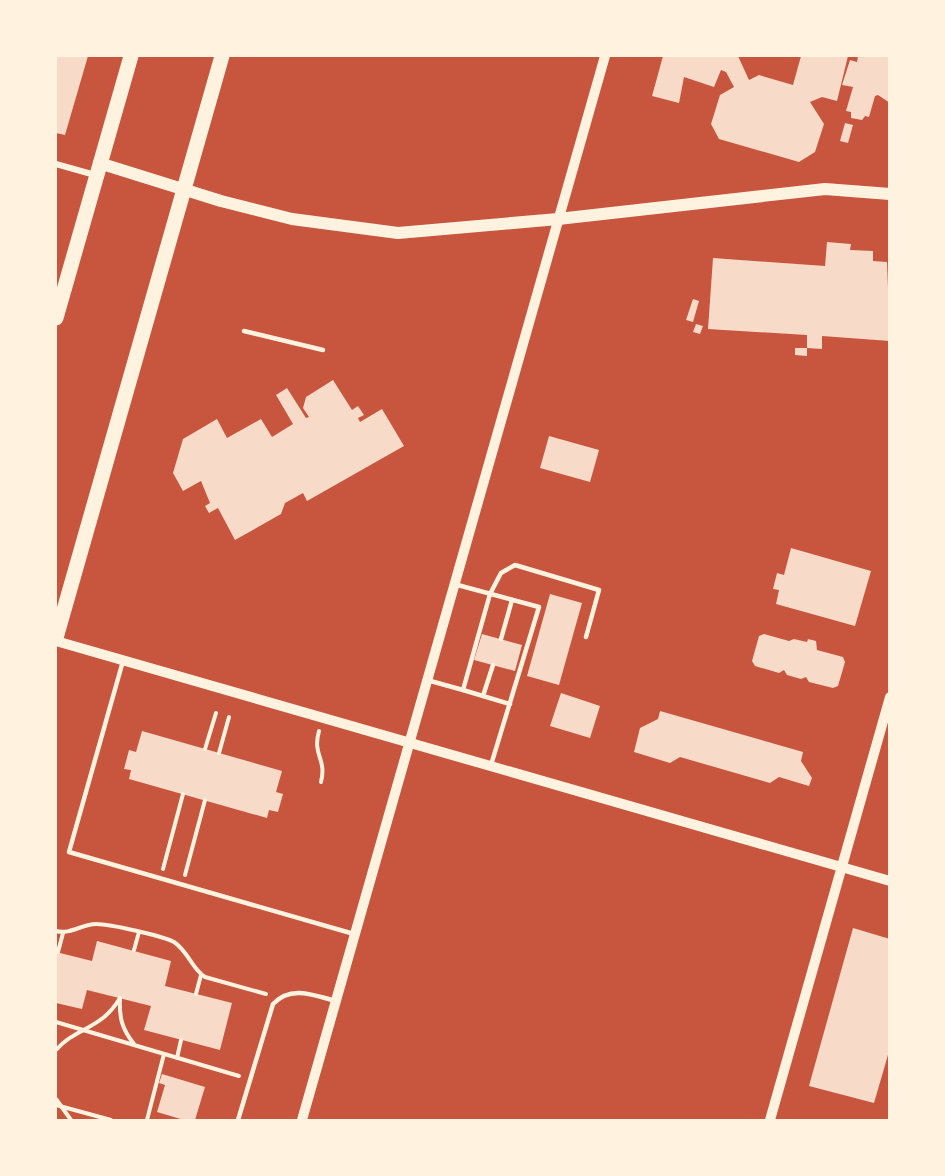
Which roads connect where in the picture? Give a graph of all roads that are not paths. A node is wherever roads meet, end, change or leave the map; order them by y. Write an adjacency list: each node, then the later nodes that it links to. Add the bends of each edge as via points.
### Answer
1 (131, 56): 5 (main road)
2 (222, 56): 6 (main road)
3 (605, 56): 8 (street)
4 (56, 164): 5 (street)
5 (98, 169): 6 (main road); 9 (main road)
6 (185, 190): 8 (main road, via 312,223 398,233); 17 (main road)
7 (890, 194): 8 (main road, via 825,189)
8 (558, 219): 12 (street)
9 (56, 318)
10 (244, 331): 11 (lane)
11 (323, 351)
12 (454, 584): 13 (lane); 20 (street)
13 (490, 594): 14 (lane); 15 (lane, via 501,573 515,565 599,590); 21 (lane)
14 (512, 600): 16 (lane); 24 (lane, via 538,607)
15 (586, 637)
16 (501, 639)
17 (56, 640): 18 (street)
18 (123, 661): 25 (street); 29 (lane, via 69,852)
19 (493, 665): 22 (lane)
20 (427, 680): 21 (lane); 25 (street)
21 (463, 690): 22 (lane)
22 (483, 696): 24 (lane)
23 (890, 697): 27 (street)
24 (510, 704): 26 (lane)
25 (409, 744): 26 (street); 29 (street)
26 (491, 767): 27 (street)
27 (841, 867): 28 (street); 33 (street)
28 (890, 881)
29 (355, 934): 30 (street)
30 (336, 1001): 31 (lane, via 299,992 279,998 269,1011); 32 (street)
31 (238, 1120)
32 (302, 1120)
33 (770, 1120)

